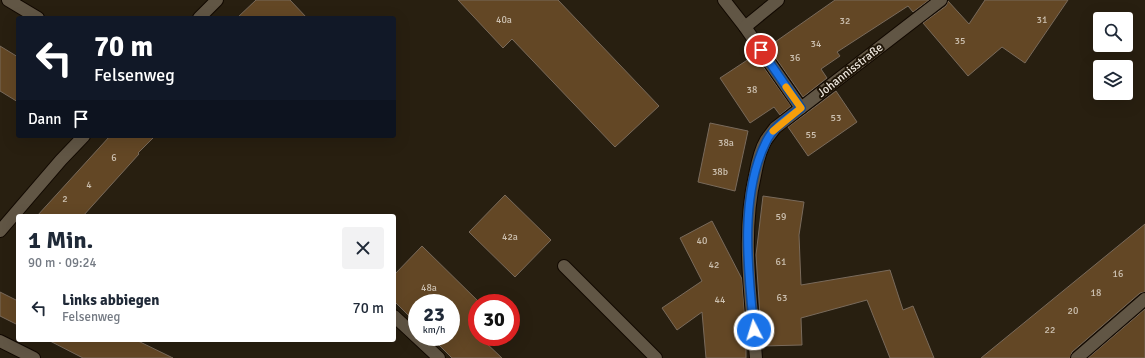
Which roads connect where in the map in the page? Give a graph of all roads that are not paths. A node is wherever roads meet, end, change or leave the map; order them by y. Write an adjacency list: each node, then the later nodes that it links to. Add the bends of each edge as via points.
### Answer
1 (8, 0): 6 (street)
2 (217, 0): 7 (street)
3 (724, 0): 8 (street)
4 (778, 0): 8 (street)
5 (941, 0): 9 (street, Johannisstraße)
6 (35, 16)
7 (201, 16)
8 (745, 27): 9 (street)
9 (801, 108): 19 (street, Johannisstraße, via 775,128 766,141 757,164 750,195 747,229)
10 (82, 138): 11 (street)
11 (0, 231)
12 (564, 266): 18 (street)
13 (1145, 299): 20 (street)
14 (396, 318): 17 (street)
15 (0, 341): 16 (street)
16 (34, 358)
17 (439, 358)
18 (656, 358)
19 (756, 358)
20 (1077, 358)

